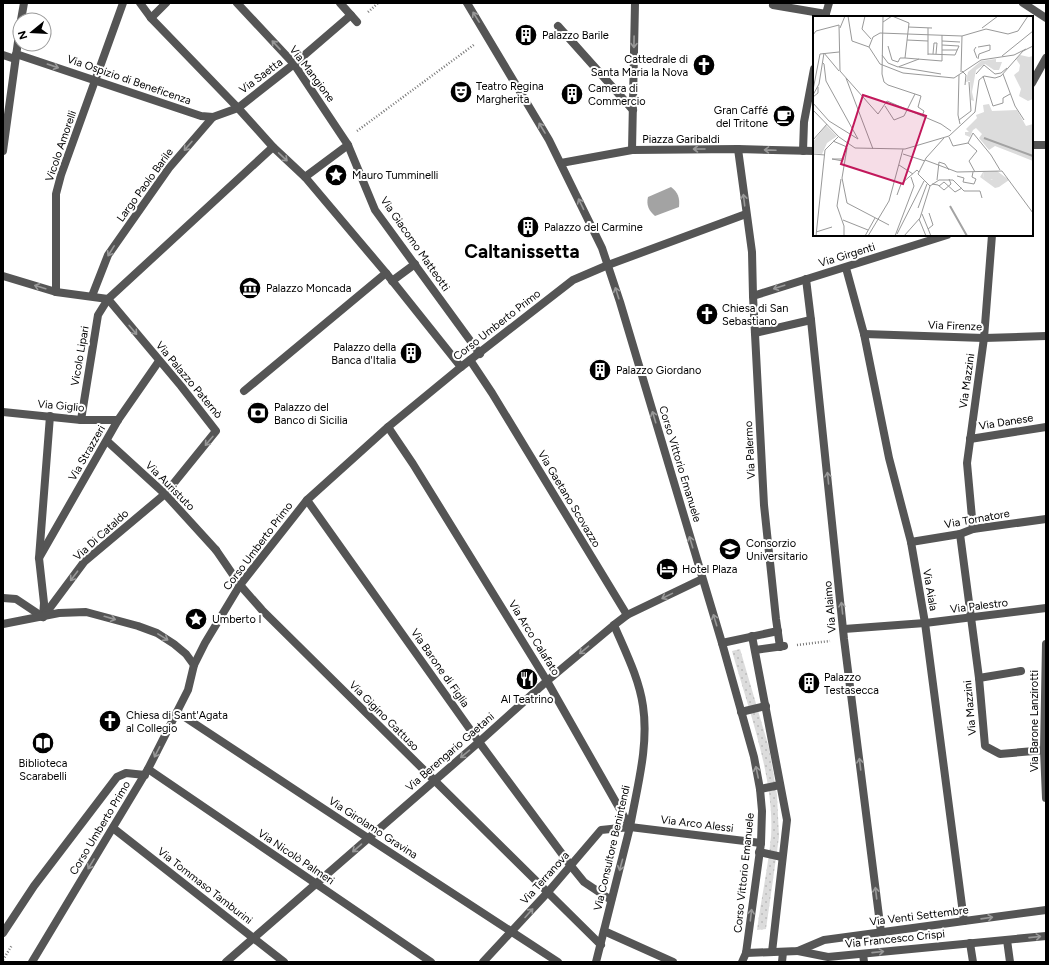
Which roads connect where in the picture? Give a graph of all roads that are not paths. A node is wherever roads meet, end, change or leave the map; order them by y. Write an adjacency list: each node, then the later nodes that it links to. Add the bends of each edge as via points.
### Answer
1 (123, 3): 23 (street, Vicolo Amorelli)
2 (140, 3): 13 (street)
3 (166, 3): 13 (street)
4 (237, 3): 21 (street, Via Mangione, one-way to 4)
5 (340, 3): 11 (street)
6 (467, 3): 37 (street, Corso Vittorio Emanuele, one-way to 6)
7 (635, 3): 26 (street, one-way to 26)
8 (774, 3): 12 (street)
9 (830, 3): 12 (street)
10 (1023, 3): 14 (street)
11 (351, 15): 15 (street); 21 (street, Via Saetta)
12 (826, 15)
13 (150, 18): 25 (street)
14 (1046, 18)
15 (357, 22)
16 (558, 26): 26 (street)
17 (17, 52): 19 (street)
18 (3, 55): 19 (street, Via Ospizio di Beneficenza)
19 (16, 56): 23 (street, Via Ospizio di Beneficenza, one-way to 23); 34 (street)
20 (1046, 58): 24 (street)
21 (294, 64): 25 (street, Via Saetta); 28 (street, Via Mangione)
22 (813, 74): 35 (street, via 804,122)
23 (95, 80): 27 (street, Via Ospizio di Beneficenza, via 201,116); 49 (street, Vicolo Amorelli, via 56,194)
24 (1033, 81)
25 (238, 108): 27 (street, Largo Paolo Barile); 31 (street)
26 (633, 110): 33 (street)
27 (213, 117): 50 (street, Largo Paolo Barile, one-way to 50, via 169,168 108,255)
28 (347, 142): 38 (street); 42 (street, Via Giacomo Matteotti, via 375,210)
29 (1033, 145): 30 (street)
30 (1046, 145)
31 (272, 147): 38 (street, one-way to 38); 52 (street)
32 (738, 149): 33 (street, Piazza Garibaldi, one-way to 33); 35 (street, one-way to 32); 39 (street, one-way to 32)
33 (632, 150): 37 (street, Piazza Garibaldi)
34 (3, 151)
35 (803, 151): 36 (street)
36 (813, 151)
37 (561, 163): 43 (street, Corso Vittorio Emanuele, one-way to 37)
38 (305, 177): 45 (street)
39 (746, 214): 43 (street); 51 (street, Via Palermo, via 752,252)
40 (944, 236): 44 (street, Via Girgenti)
41 (992, 236): 57 (street, Via Mazzini)
42 (415, 264): 48 (street); 58 (street, Via Giacomo Matteotti)
43 (608, 265): 58 (street, Corso Umberto Primo, via 573,280); 78 (street, Corso Vittorio Emanuele, one-way to 43)
44 (846, 268): 47 (street, Via Girgenti); 55 (street, Via Aiala)
45 (386, 273): 48 (street); 62 (street)
46 (3, 276): 49 (street, one-way to 46)
47 (806, 279): 51 (street, Via Girgenti, one-way to 51); 53 (street, Via Alaimo)
48 (392, 281): 61 (street)
49 (56, 292): 50 (street)
50 (92, 296): 52 (street)
51 (752, 296): 54 (street, Via Palermo)
52 (108, 299): 60 (street, Via Palazzo Paternò, one-way to 60); 65 (street, Vicolo Lipari, via 98,316)
53 (811, 320): 54 (street); 88 (street, Via Alaimo, one-way to 53)
54 (755, 333): 89 (street, Via Palermo, via 764,505)
55 (864, 334): 57 (street, Via Firenze); 76 (street, Via Aiala, via 889,458)
56 (1046, 336): 57 (street, Via Firenze)
57 (984, 338): 69 (street, Via Mazzini)
58 (480, 354): 59 (street, Corso Umberto Primo)
59 (470, 360): 61 (street, Corso Umberto Primo); 82 (street, Via Gaetano Scovazzo)
60 (159, 362): 66 (street, Via Strazzeri); 71 (street, Via Palazzo Paternò, one-way to 71, via 216,431)
61 (461, 367): 67 (street, Corso Umberto Primo)
62 (244, 391)
63 (3, 412): 64 (street, Via Giglio)
64 (50, 416): 65 (street, Via Giglio); 77 (street)
65 (81, 420): 66 (street, Via Giglio)
66 (118, 420): 70 (street, Via Strazzeri)
67 (388, 427): 72 (street, Corso Umberto Primo); 98 (street, Via Arco Calafato)
68 (1046, 427): 69 (street, Via Danese)
69 (970, 439): 74 (street, Via Mazzini, via 968,463)
70 (107, 441): 71 (street, Via Auristuto); 77 (street, Via Strazzeri)
71 (165, 494): 79 (street, Via Auristuto, via 216,550); 83 (street, Via Di Cataldo, one-way to 83, via 84,562)
72 (307, 500): 79 (street, Corso Umberto Primo); 102 (street, Via Barone di Figlia)
73 (1046, 519): 74 (street, Via Tornatore)
74 (973, 529): 75 (street, Via Tornatore)
75 (960, 534): 76 (street, Via Tornatore); 84 (street, Via Mazzini)
76 (911, 542): 85 (street, Via Aiala)
77 (39, 558): 83 (street)
78 (702, 579): 82 (street, Via Berengario Gaetani, one-way to 82); 91 (street, Corso Vittorio Emanuele, one-way to 78)
79 (240, 585): 94 (street, Corso Umberto Primo); 105 (street, Via Gigino Gattuso, via 262,610)
80 (3, 598): 83 (street, via 16,599)
81 (1046, 608): 84 (street, Via Palestro)
82 (627, 615): 87 (street, Via Berengario Gaetani)
83 (43, 617): 86 (street); 94 (street, one-way to 94, via 59,613 86,612 147,629 165,637 186,654)
84 (970, 618): 85 (street, Via Palestro); 97 (street, Via Mazzini)
85 (925, 623): 88 (street, Via Palestro); 120 (street, Via Aiala)
86 (3, 624)
87 (614, 625): 98 (street, Via Berengario Gaetani, one-way to 98); 109 (street, Via Consultore Benintendi, via 638,683 646,728)
88 (844, 629): 123 (street, Via Alaimo, one-way to 88)
89 (778, 631): 90 (street); 93 (street, Via Palermo, via 783,646)
90 (752, 636): 91 (street); 93 (street)
91 (722, 643): 101 (street, Corso Vittorio Emanuele)
92 (1046, 644): 96 (street, Via Barone Lanzirotti)
93 (755, 650): 99 (street)
94 (194, 665): 100 (street, Corso Umberto Primo, via 188,690)
95 (1021, 671): 97 (street)
96 (1045, 674): 103 (street, Via Barone Lanzirotti)
97 (979, 678): 103 (street, Via Mazzini, via 985,746 1000,754)
98 (547, 681): 102 (street, Via Berengario Gaetani); 109 (street, Via Arco Calafato)
99 (766, 706): 101 (street); 106 (street)
100 (177, 712): 104 (street, Corso Umberto Primo, one-way to 104); 111 (street, Via Girolamo Gravina)
101 (741, 712): 107 (street, Corso Vittorio Emanuele, one-way to 101)
102 (479, 742): 105 (street, Via Berengario Gaetani, one-way to 105); 115 (street, Via Barone di Figlia)
103 (1045, 750): 108 (street, Via Barone Lanzirotti)
104 (146, 772): 110 (street, Corso Umberto Primo); 116 (street, Via Nicolò Palmeri); 124 (street, via 126,773 117,777 34,886)
105 (434, 780): 111 (street, Via Berengario Gaetani); 117 (street, Via Gigino Gattuso)
106 (780, 785): 107 (street); 114 (street, via 787,820)
107 (760, 789): 112 (street, Corso Vittorio Emanuele)
108 (1046, 798)
109 (630, 827): 112 (street, Via Arco Alessi); 115 (street, Via Terranova, via 601,830); 118 (street, Via Consultore Benintendi, one-way to 118)
110 (113, 828): 126 (street, Via Tommaso Tamburini); 135 (street, Corso Umberto Primo, one-way to 135)
111 (368, 838): 116 (street, Via Berengario Gaetani, one-way to 116); 122 (street, Via Girolamo Gravina)
112 (761, 843): 113 (street, Corso Vittorio Emanuele)
113 (759, 852): 114 (street); 133 (street, Corso Vittorio Emanuele, one-way to 113)
114 (782, 857): 131 (street)
115 (571, 866): 117 (street, Via Terranova); 118 (street, Via Barone di Figlia, via 584,882)
116 (316, 884): 126 (street, Via Berengario Gaetani); 138 (street, Via Nicolò Palmeri)
117 (548, 892): 122 (street, Via Terranova, one-way to 117); 129 (street, Via Gigino Gattuso)
118 (611, 900): 121 (street, Via Consultore Benintendi)
119 (1046, 910): 120 (street, Via Venti Settembre, one-way to 119)
120 (964, 921): 123 (street, Via Venti Settembre)
121 (604, 931): 129 (street, Via Consultore Benintendi); 142 (street)
122 (512, 932): 139 (street, Via Terranova); 140 (street, Via Girolamo Gravina)
123 (881, 932): 130 (street, Via Venti Settembre, via 824,940)
124 (3, 933)
125 (1046, 936): 127 (street, Via Francesco Crispi, one-way to 125)
126 (253, 938): 136 (street, Via Berengario Gaetani); 137 (street, Via Tommaso Tamburini)
127 (1007, 940): 128 (street, Via Francesco Crispi); 146 (street)
128 (970, 943): 134 (street, Via Francesco Crispi, one-way to 128); 145 (street)
129 (601, 945): 141 (street, Via Consultore Benintendi)
130 (798, 951): 132 (street, Via Francesco Crispi); 134 (street, Via Francesco Crispi, via 828,957)
131 (772, 952): 132 (street, Via Francesco Crispi); 133 (street, Via Francesco Crispi)
132 (783, 952): 144 (street)
133 (746, 953): 143 (street, Corso Vittorio Emanuele)
134 (863, 958)
135 (32, 962)
136 (226, 962)
137 (284, 962)
138 (432, 962)
139 (484, 962)
140 (558, 962)
141 (596, 962)
142 (673, 962)
143 (742, 962)
144 (782, 962)
145 (972, 962)
146 (1010, 962)

